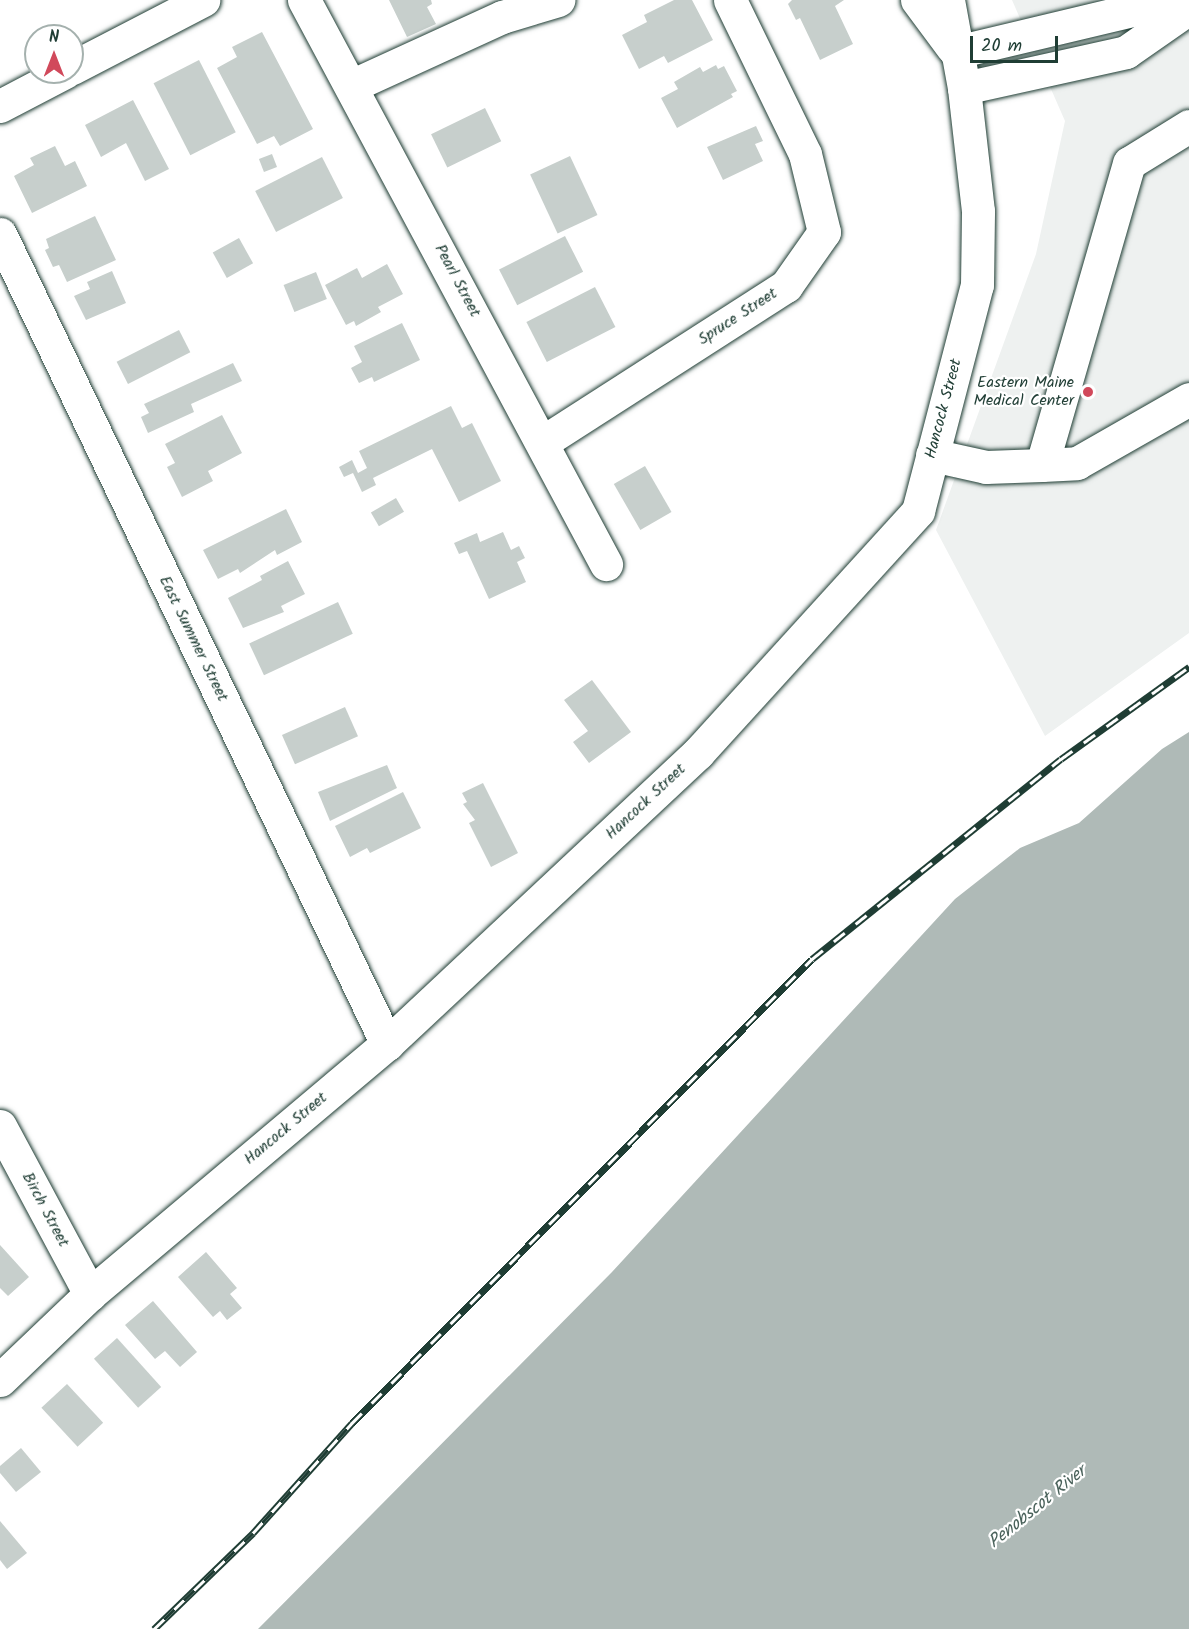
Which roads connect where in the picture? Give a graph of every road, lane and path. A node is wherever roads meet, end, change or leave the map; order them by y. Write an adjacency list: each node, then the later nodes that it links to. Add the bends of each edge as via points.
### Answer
1 (203, 0): 10 (street)
2 (304, 0): 12 (street, Pearl Street)
3 (558, 0): 12 (street, via 502,17)
4 (730, 0): 18 (street, Spruce Street, via 805,154 824,232 786,286)
5 (917, 0): 9 (street, Hancock Street)
6 (948, 0): 9 (street, Hancock Street)
7 (1175, 0): 9 (street)
8 (1189, 8): 13 (street, via 1126,52)
9 (956, 52): 13 (street, Hancock Street)
10 (84, 62)
11 (42, 84): 14 (street)
12 (351, 86): 18 (street, Pearl Street)
13 (964, 88): 19 (street, Hancock Street, via 978,211 976,285)
14 (0, 106)
15 (1189, 126): 20 (street, via 1129,163)
16 (0, 234): 22 (street, East Summer Street)
17 (1189, 399): 20 (street, via 1077,463)
18 (543, 442): 21 (street, Pearl Street)
19 (932, 455): 20 (street, via 986,467); 22 (street, Hancock Street, via 918,511 698,753)
20 (1042, 465)
21 (606, 564)
22 (387, 1044): 24 (street, Hancock Street)
23 (0, 1126): 24 (street, Birch Street)
24 (90, 1294): 25 (street, Hancock Street)
25 (0, 1380)

